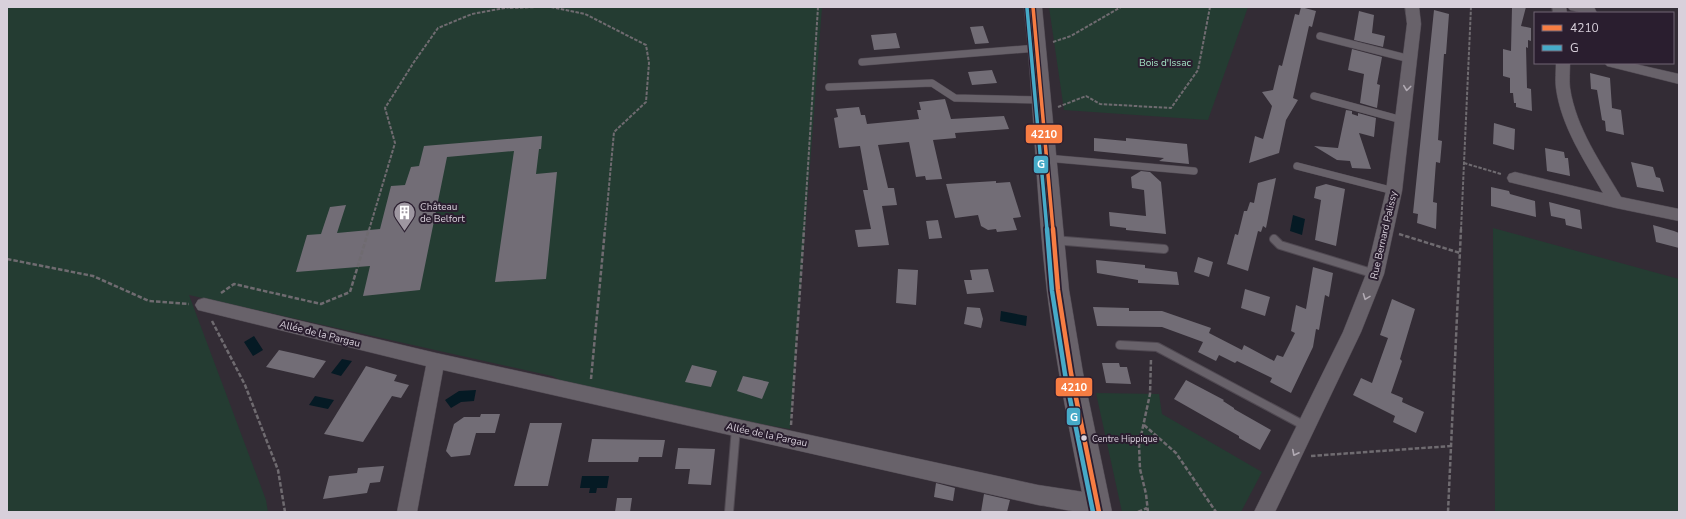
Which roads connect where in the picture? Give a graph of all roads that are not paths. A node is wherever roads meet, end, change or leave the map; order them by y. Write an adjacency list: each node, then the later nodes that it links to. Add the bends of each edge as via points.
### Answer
1 (1033, 7): 6 (main road)
2 (1412, 7): 7 (street, Rue Bernard Palissy, via 1414,24)
3 (1575, 7): 4 (street)
4 (1591, 10)
5 (1320, 36): 7 (lane)
6 (1038, 48): 8 (lane); 14 (main road)
7 (1410, 58): 15 (street, Rue Bernard Palissy, one-way to 15)
8 (862, 62)
9 (1563, 64): 21 (street, via 1563,87 1569,112)
10 (1616, 64): 11 (street)
11 (1679, 79)
12 (829, 87): 14 (lane, via 932,83 955,98)
13 (1314, 96): 15 (lane)
14 (1050, 103): 16 (main road)
15 (1402, 120): 20 (street, Rue Bernard Palissy)
16 (1046, 158): 18 (lane); 24 (main road)
17 (1297, 166): 20 (lane)
18 (1194, 170)
19 (1515, 178): 21 (street)
20 (1394, 191): 26 (street, Rue Bernard Palissy)
21 (1616, 202): 22 (street)
22 (1679, 215)
23 (1274, 239): 26 (lane, via 1280,245)
24 (1053, 240): 25 (lane); 32 (main road, via 1064,335)
25 (1164, 249)
26 (1375, 274): 30 (street, Rue Bernard Palissy, one-way to 30, via 1352,332)
27 (204, 305): 29 (street, Allée de la Pargau)
28 (1120, 345): 30 (lane, via 1158,347)
29 (436, 362): 31 (street, Allée de la Pargau); 33 (street)
30 (1308, 427): 35 (street, Rue Bernard Palissy, one-way to 35)
31 (736, 428): 32 (street, Allée de la Pargau); 34 (lane)
32 (1098, 508)
33 (407, 512)
34 (729, 512)
35 (1264, 512)

